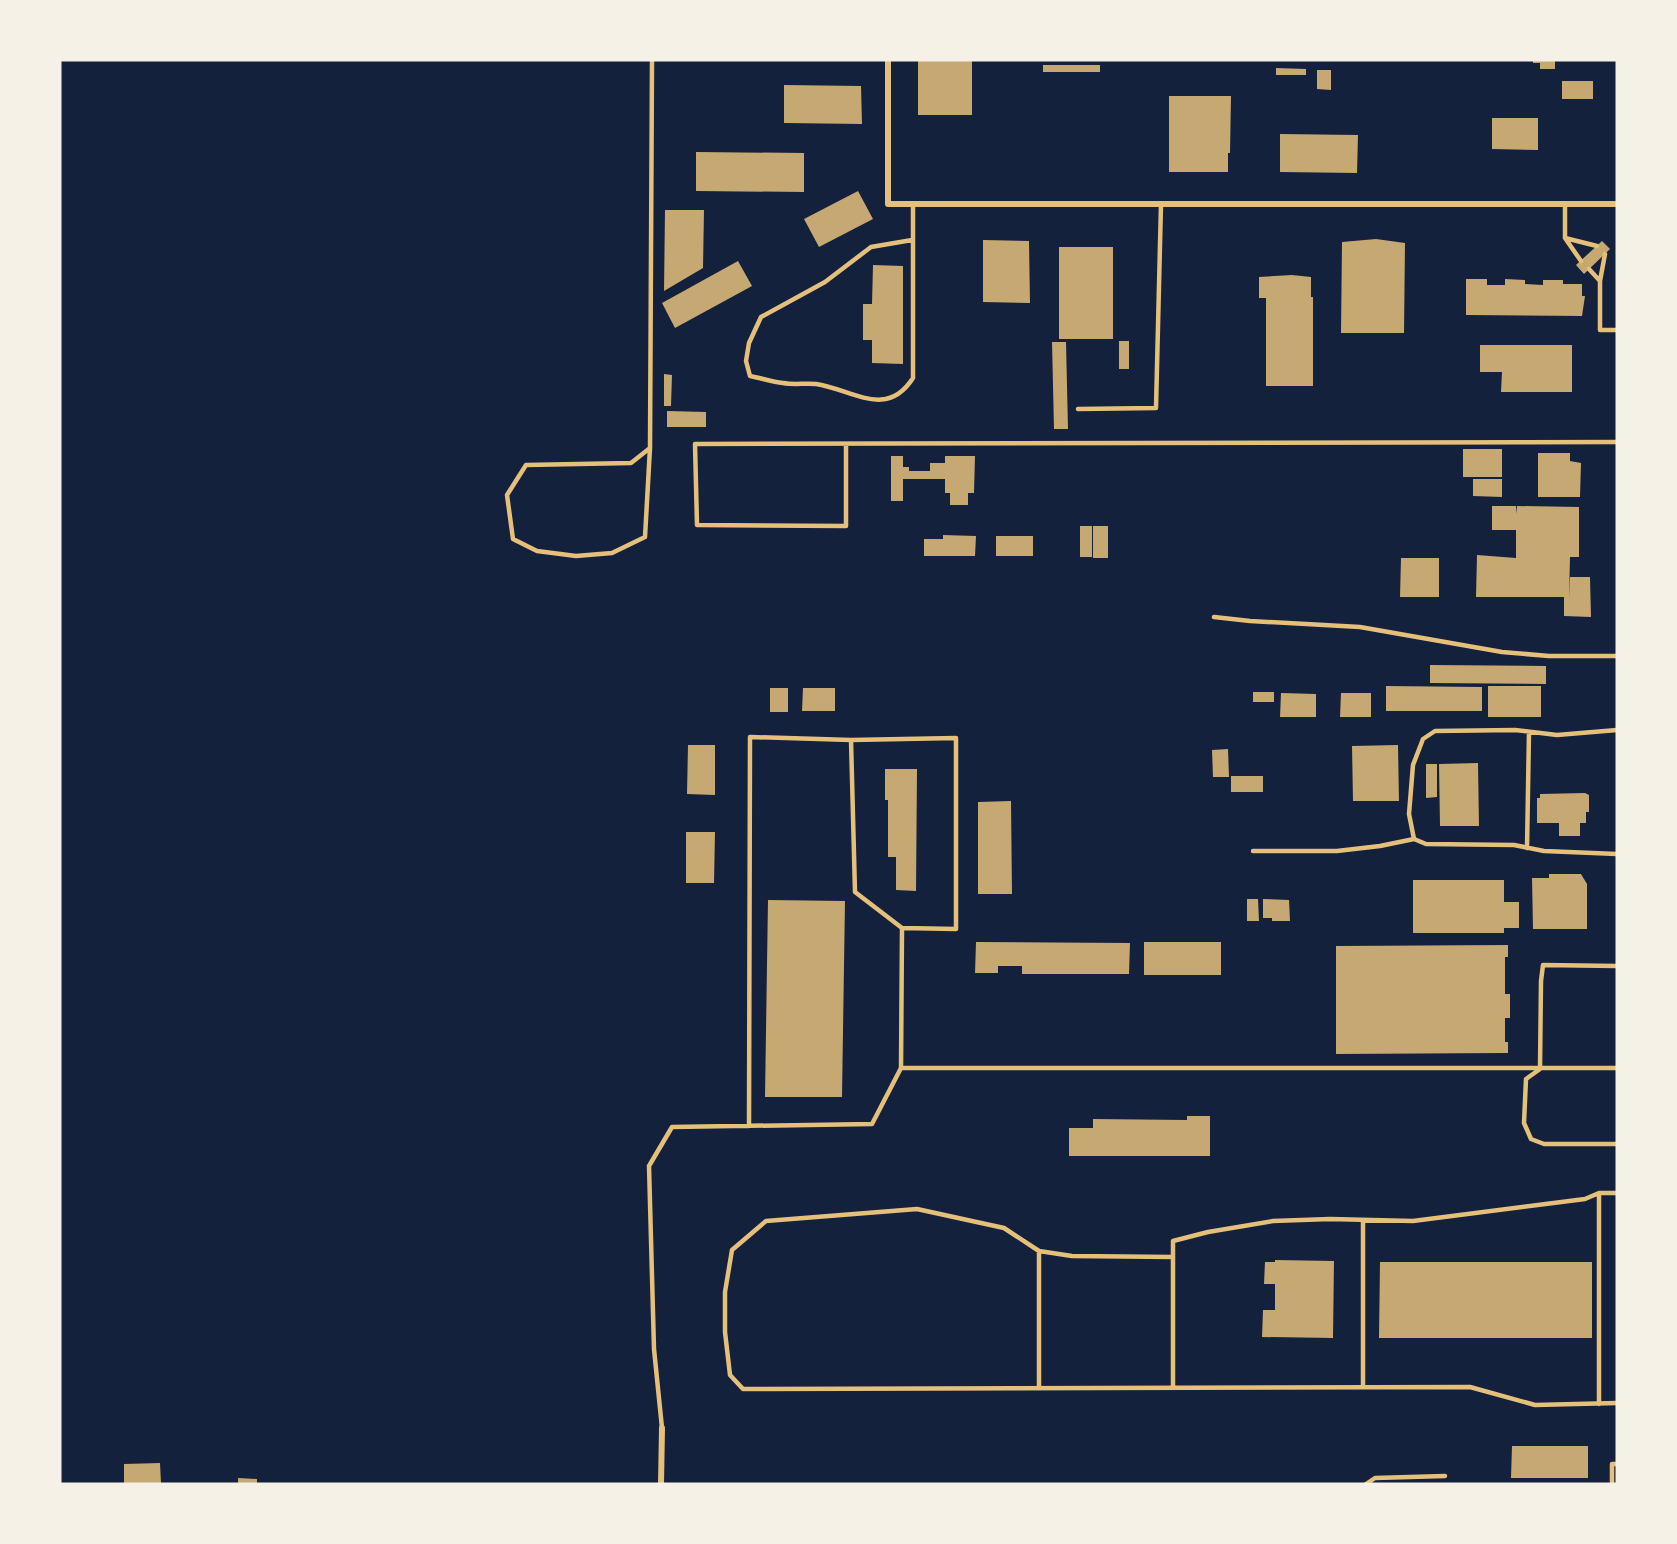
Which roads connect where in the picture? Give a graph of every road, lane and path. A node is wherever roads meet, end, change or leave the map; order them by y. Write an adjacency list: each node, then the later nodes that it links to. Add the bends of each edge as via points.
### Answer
1 (651, 60): 18 (lane)
2 (888, 60): 3 (street, via 888,204)
3 (913, 204): 4 (street); 8 (lane)
4 (1161, 204): 5 (street); 15 (lane, via 1156,408)
5 (1565, 204): 6 (street); 7 (lane)
6 (1617, 204)
7 (1565, 238): 9 (lane); 11 (lane)
8 (912, 240): 8 (lane, via 914,378 905,392 889,399 871,400 817,384 783,383 750,376 746,361 749,343 760,317 825,282 871,248)
9 (1597, 246)
10 (1605, 254): 13 (lane)
11 (1581, 261)
12 (1589, 269): 13 (lane)
13 (1599, 281): 14 (lane, via 1600,330)
14 (1617, 330)
15 (1078, 409)
16 (1617, 442): 17 (lane)
17 (846, 444): 17 (lane, via 695,444 697,525 846,526)
18 (650, 448): 18 (lane, via 631,464 526,465 507,495 513,539 537,551 576,556 612,553 645,537)
19 (1214, 617): 20 (lane, via 1360,627 1549,657)
20 (1617, 656)
21 (1617, 730): 22 (lane, via 1557,735)
22 (1529, 732): 24 (lane, via 1435,731 1423,739 1413,765 1409,814); 25 (lane)
23 (851, 740): 28 (lane, via 855,892); 28 (lane, via 956,738 956,928); 33 (lane, via 750,737)
24 (1414, 839): 25 (lane, via 1426,844); 26 (lane, via 1337,851)
25 (1527, 848): 27 (lane)
26 (1253, 851)
27 (1617, 854)
28 (902, 928): 30 (lane)
29 (1617, 966): 32 (lane, via 1543,965)
30 (901, 1068): 32 (lane); 33 (lane, via 872,1124)
31 (1617, 1068): 32 (lane)
32 (1540, 1069): 34 (lane, via 1526,1079 1524,1124 1531,1139 1544,1144)
33 (748, 1126): 45 (lane, via 672,1127 649,1166 654,1349)
34 (1617, 1144)
35 (1599, 1193): 36 (lane); 37 (lane, via 1585,1199 1413,1221); 43 (lane)
36 (1617, 1193)
37 (1363, 1220): 39 (lane, via 1273,1221 1208,1232 1173,1241); 40 (lane)
38 (1039, 1251): 39 (lane, via 1072,1256); 41 (lane); 41 (lane, via 1004,1228 917,1209 766,1221 732,1250 725,1292 725,1332 730,1375 743,1389)
39 (1173, 1257): 42 (lane)
40 (1363, 1387): 42 (lane); 43 (lane, via 1470,1387 1535,1405)
41 (1039, 1388): 42 (lane)
42 (1173, 1388)
43 (1599, 1404): 44 (lane)
44 (1617, 1404)
45 (662, 1428): 48 (street)
46 (1617, 1464): 50 (lane, via 1612,1464)
47 (1445, 1476): 49 (lane, via 1376,1478)
48 (661, 1484)
49 (1366, 1484)
50 (1612, 1484)

